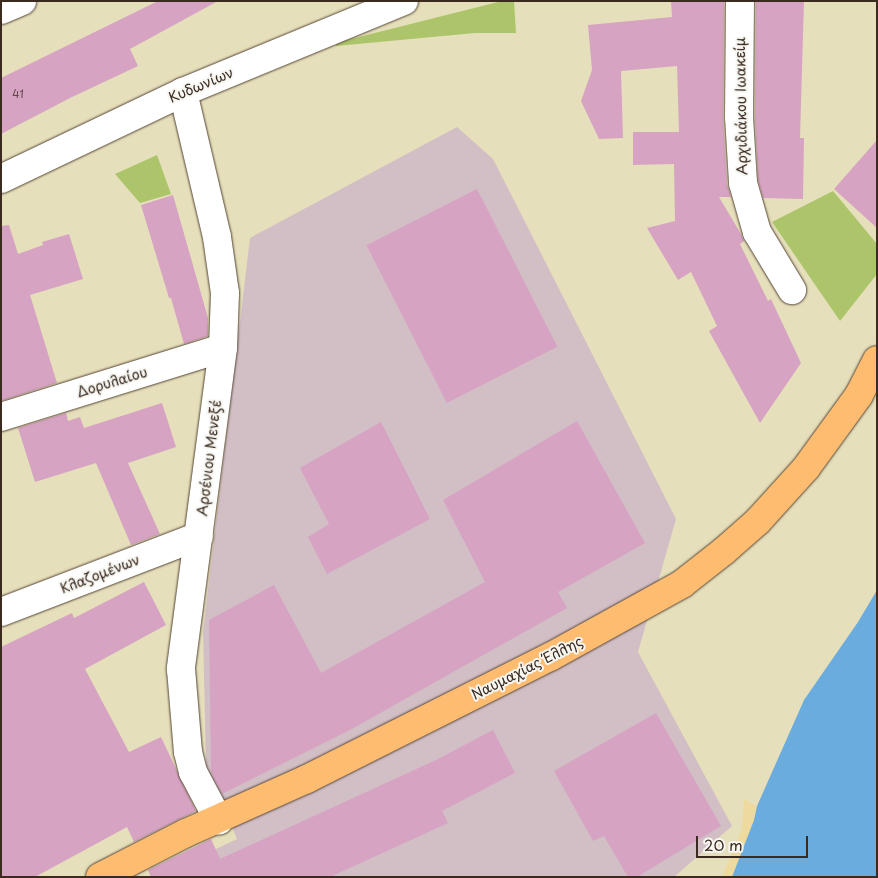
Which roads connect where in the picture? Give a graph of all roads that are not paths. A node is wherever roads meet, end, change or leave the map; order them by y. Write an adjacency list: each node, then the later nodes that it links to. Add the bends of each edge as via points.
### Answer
1 (22, 1): 4 (street)
2 (404, 1): 5 (street, Κυδωνίων)
3 (740, 1): 7 (street, Αρχιδιάκου Ιωακείμ, via 739,118 743,184 757,232)
4 (1, 10)
5 (183, 92): 6 (street, Κυδωνίων); 8 (street, Αρσένιου Μενεξέ, via 217,237 225,292)
6 (1, 179)
7 (792, 290)
8 (223, 348): 11 (street, Δορυλαίου); 12 (street, Αρσένιου Μενεξέ)
9 (877, 360): 10 (main road, Ναυμαχίας Έλλης)
10 (868, 385): 14 (main road, Ναυμαχίας Έλλης, via 806,468 758,520 682,584 550,657)
11 (1, 417)
12 (199, 536): 13 (street, Κλαζομένων); 14 (street, Αρσένιου Μενεξέ, via 181,669 184,727 193,772)
13 (1, 612)
14 (219, 821): 15 (main road, Ναυμαχίας Έλλης, via 186,833)
15 (100, 877)

